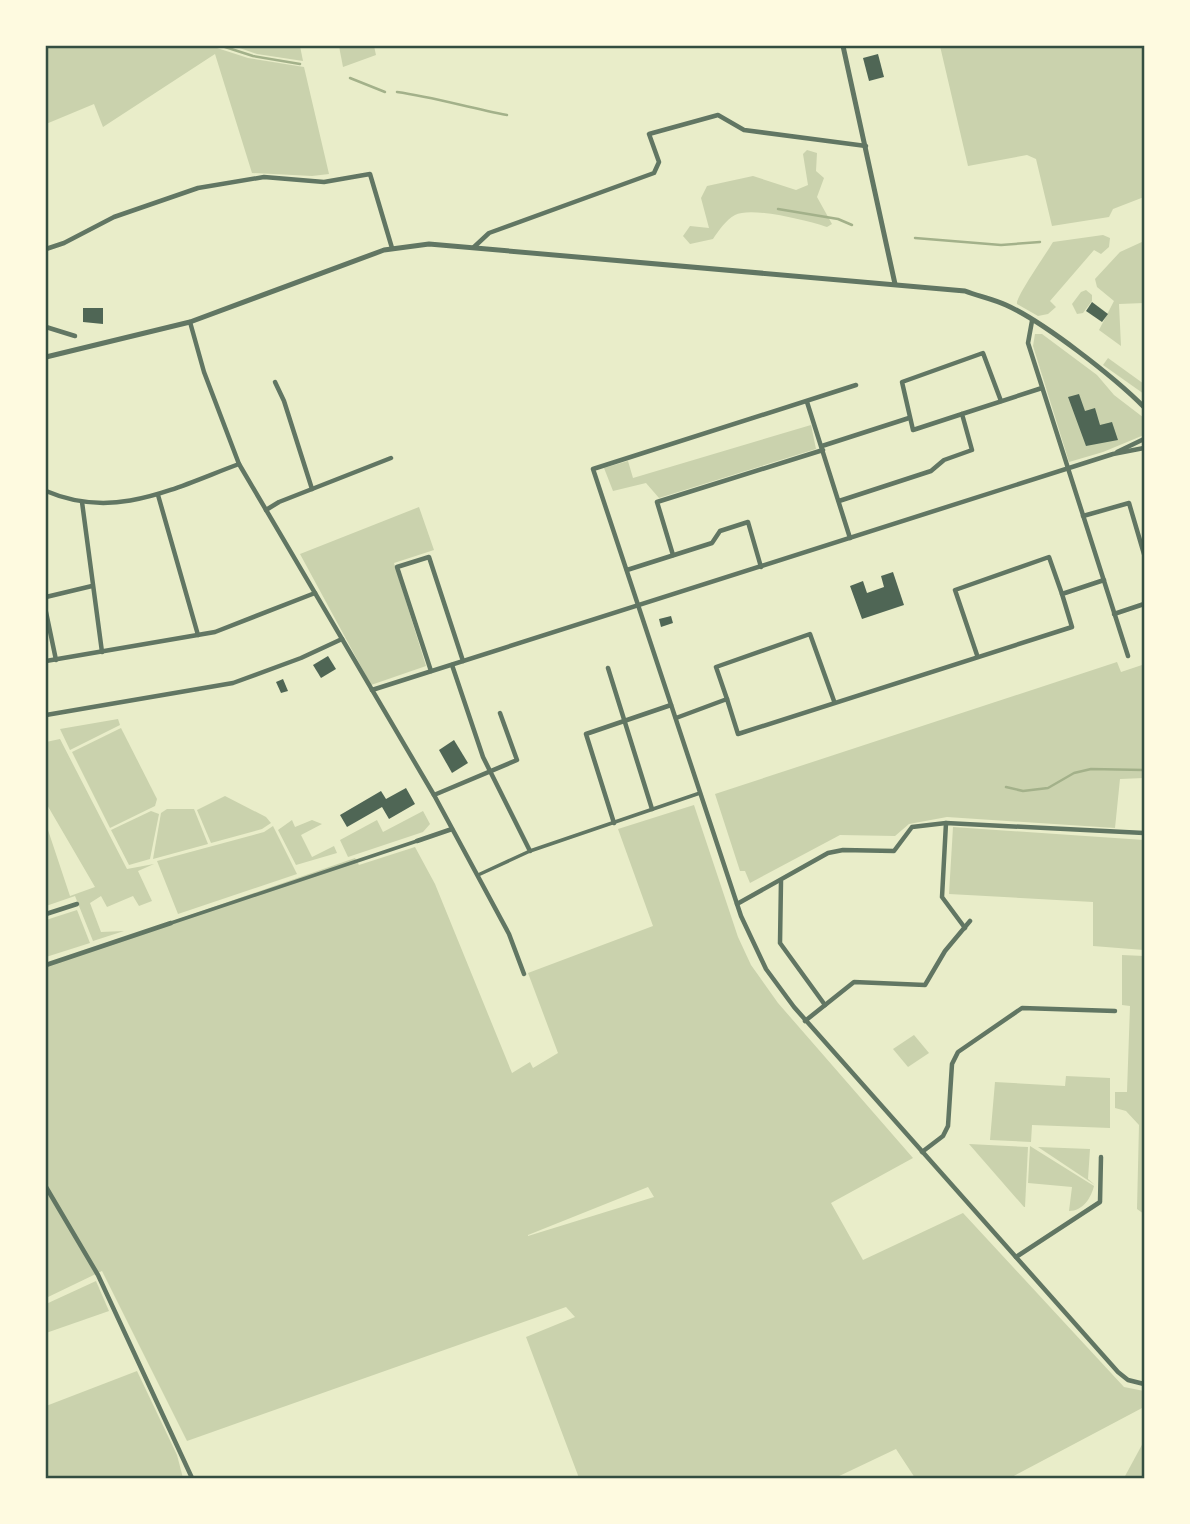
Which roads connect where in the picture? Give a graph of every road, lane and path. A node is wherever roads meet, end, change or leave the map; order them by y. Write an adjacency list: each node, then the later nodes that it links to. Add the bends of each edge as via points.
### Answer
1 (843, 46): 2 (street)
2 (866, 146): 3 (street, via 744,131 718,115 667,127 649,134 659,162 654,173 489,233); 6 (street)
3 (474, 247): 4 (street, via 419,244); 6 (street)
4 (392, 248): 5 (street, via 370,174 324,182 255,177 198,188 114,217); 8 (street)
5 (46, 249)
6 (895, 284): 7 (street, via 965,291 1006,305)
7 (1032, 321): 14 (street, via 1028,343); 15 (street)
8 (190, 322): 11 (street); 27 (street)
9 (46, 327): 10 (street)
10 (75, 337)
11 (46, 357)
12 (275, 382): 29 (street)
13 (856, 385): 18 (street)
14 (1042, 388): 17 (street); 28 (street)
15 (1131, 394): 16 (street); 19 (street)
16 (1144, 400)
17 (1001, 401): 20 (street); 21 (street, via 983,353 902,382)
18 (807, 402): 23 (street); 40 (street, via 593,469)
19 (1144, 407)
20 (962, 414): 21 (street, via 913,430); 32 (street, via 972,450 944,460 931,471)
21 (909, 418): 23 (street)
22 (1144, 439): 25 (street)
23 (822, 448): 32 (street); 38 (street, via 657,502)
24 (1144, 449): 25 (street)
25 (1114, 454): 28 (street)
26 (391, 458): 29 (street)
27 (239, 464): 31 (street); 34 (street)
28 (1067, 469): 35 (street); 36 (street)
29 (312, 489): 34 (street)
30 (46, 491): 33 (street)
31 (158, 495): 33 (street, via 120,505); 50 (street)
32 (839, 501): 36 (street)
33 (82, 502): 42 (street)
34 (266, 510): 43 (street)
35 (1083, 516): 37 (street, via 1129,503); 41 (street)
36 (850, 538): 39 (street)
37 (1144, 554)
38 (673, 555): 39 (street, via 712,543 720,531 748,522); 40 (street)
39 (761, 567): 47 (street)
40 (627, 570): 47 (street)
41 (1104, 580): 44 (street); 49 (street)
42 (92, 586): 45 (street); 52 (street)
43 (315, 593): 50 (street, via 228,629); 51 (street)
44 (1062, 594): 53 (street, via 1072,627); 53 (street, via 1049,557 955,590)
45 (46, 597)
46 (1144, 604): 49 (street)
47 (638, 605): 57 (street); 64 (street)
48 (46, 612): 55 (street)
49 (1114, 614): 54 (street)
50 (198, 635): 52 (street)
51 (342, 639): 61 (street); 66 (street, via 233,683)
52 (102, 652): 55 (street)
53 (977, 655): 63 (street)
54 (1128, 656)
55 (56, 660): 56 (street)
56 (46, 661)
57 (463, 661): 58 (street); 60 (street, via 429,557 397,567)
58 (452, 664): 60 (street); 69 (street)
59 (608, 668): 68 (street)
60 (432, 671): 61 (street)
61 (372, 690): 71 (street)
62 (727, 699): 63 (street, via 738,734); 63 (street, via 716,667 810,634); 67 (street)
63 (834, 701)
64 (671, 705): 67 (street); 68 (street)
65 (500, 713): 69 (street, via 517,760)
66 (46, 715)
67 (676, 718): 70 (street)
68 (625, 721): 72 (street); 73 (street, via 586,734)
69 (491, 771): 71 (street); 78 (street)
70 (700, 793): 72 (street); 82 (street)
71 (434, 795): 75 (street)
72 (652, 809): 73 (street)
73 (614, 823): 78 (street)
74 (946, 823): 76 (street); 80 (street, via 912,827 894,851 828,853); 86 (street, via 942,897)
75 (452, 829): 77 (street); 79 (street)
76 (1144, 833)
77 (417, 841): 85 (street)
78 (530, 851): 79 (street)
79 (478, 875): 88 (street)
80 (781, 880): 82 (street); 89 (street, via 780,943)
81 (77, 904): 83 (street)
82 (737, 904): 91 (street, via 766,969)
83 (46, 914)
84 (971, 921): 86 (street)
85 (171, 923): 87 (street)
86 (965, 928): 89 (street, via 925,985 855,982)
87 (46, 964)
88 (524, 974)
89 (825, 1005): 91 (street)
90 (1115, 1011): 92 (street, via 1022,1008 958,1052 952,1065 948,1126 943,1136)
91 (806, 1021): 92 (street)
92 (922, 1152): 95 (street)
93 (1101, 1157): 95 (street, via 1100,1202)
94 (46, 1187): 97 (street, via 99,1275)
95 (1016, 1257): 96 (street, via 1118,1372)
96 (1144, 1384)
97 (192, 1479)

